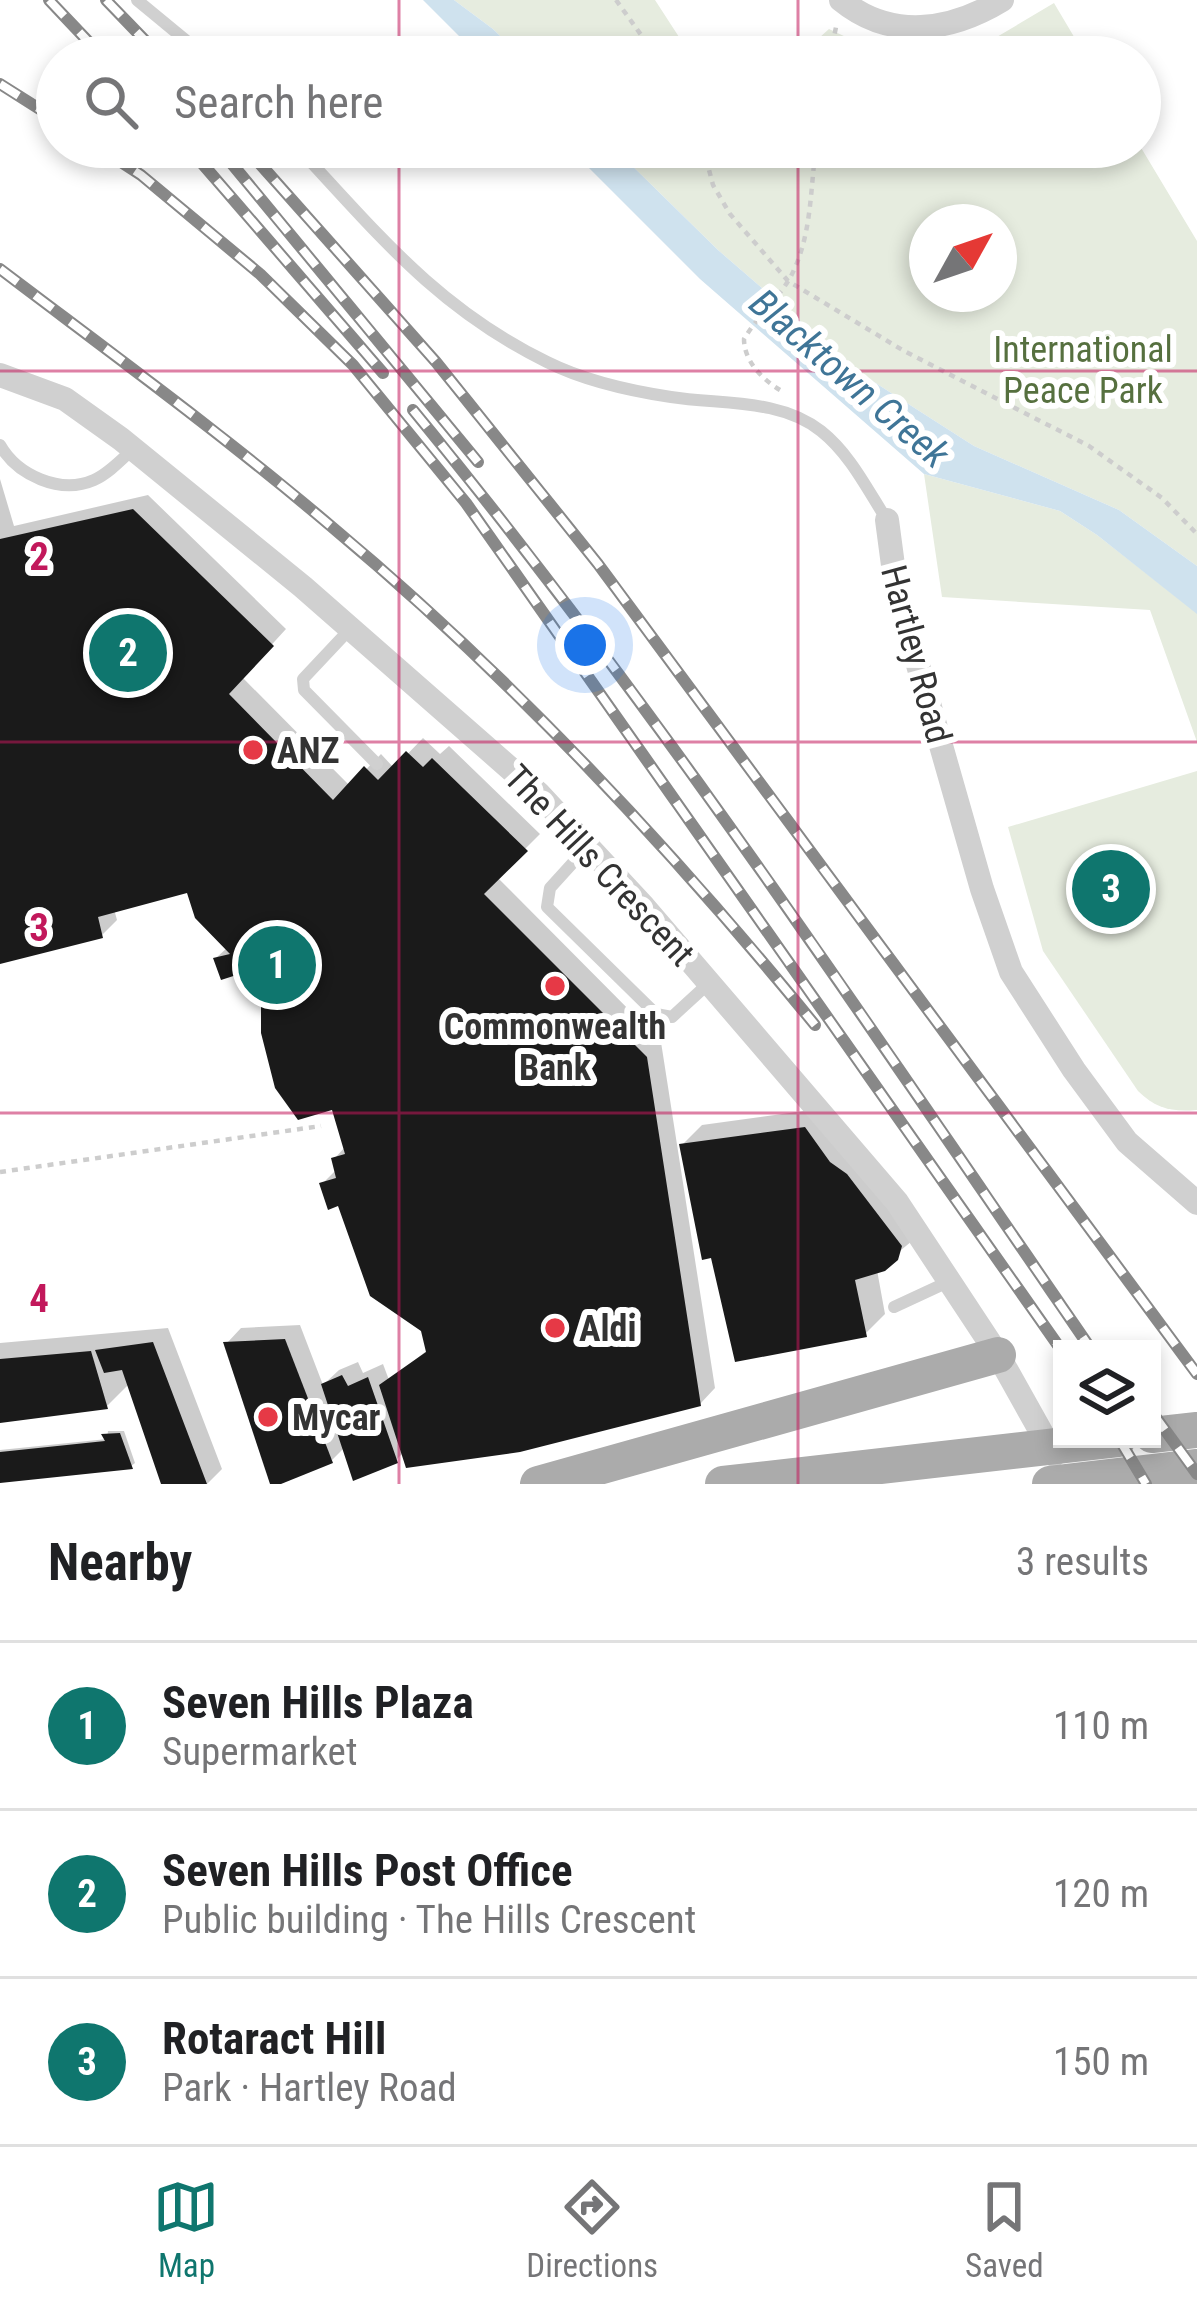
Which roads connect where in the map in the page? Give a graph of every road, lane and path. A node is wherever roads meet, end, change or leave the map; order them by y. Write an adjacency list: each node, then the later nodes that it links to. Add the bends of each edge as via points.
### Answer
1 (137, 0): 5 (lane)
2 (616, 0): 6 (path)
3 (841, 0): 4 (street, via 881,21 925,29)
4 (1002, 0)
5 (181, 36)
6 (642, 36)
7 (316, 168): 15 (lane, Hartley Road, via 463,313 580,374 805,420 839,448)
8 (709, 168): 10 (path, via 730,214)
9 (814, 168): 10 (path, via 808,223)
10 (788, 281): 11 (path); 16 (path, via 1089,446)
11 (749, 331)
12 (1, 379): 14 (street, The Hills Crescent, via 65,399)
13 (0, 445): 14 (lane, via 25,472 69,485 90,482)
14 (133, 449): 17 (street, The Hills Crescent)
15 (887, 520): 23 (street, Hartley Road, via 896,588 1011,972 1127,1142)
16 (1197, 534)
17 (351, 628): 18 (lane, via 310,668 304,690); 19 (street, The Hills Crescent)
18 (377, 764)
19 (589, 845): 20 (street, The Hills Crescent); 20 (lane, via 550,888 547,907 656,1014 672,1017)
20 (710, 982): 24 (street, The Hills Crescent, via 897,1202)
21 (321, 1126): 22 (path)
22 (0, 1172)
23 (1197, 1203)
24 (950, 1281): 25 (lane); 26 (street, The Hills Crescent)
25 (894, 1307)
26 (998, 1355): 31 (main road); 34 (street, The Hills Crescent)
27 (1197, 1430): 28 (main road)
28 (1161, 1434)
29 (1053, 1446): 32 (main road)
30 (1197, 1467): 33 (main road)
31 (538, 1484)
32 (723, 1484)
33 (1050, 1484)
34 (1071, 1484)

